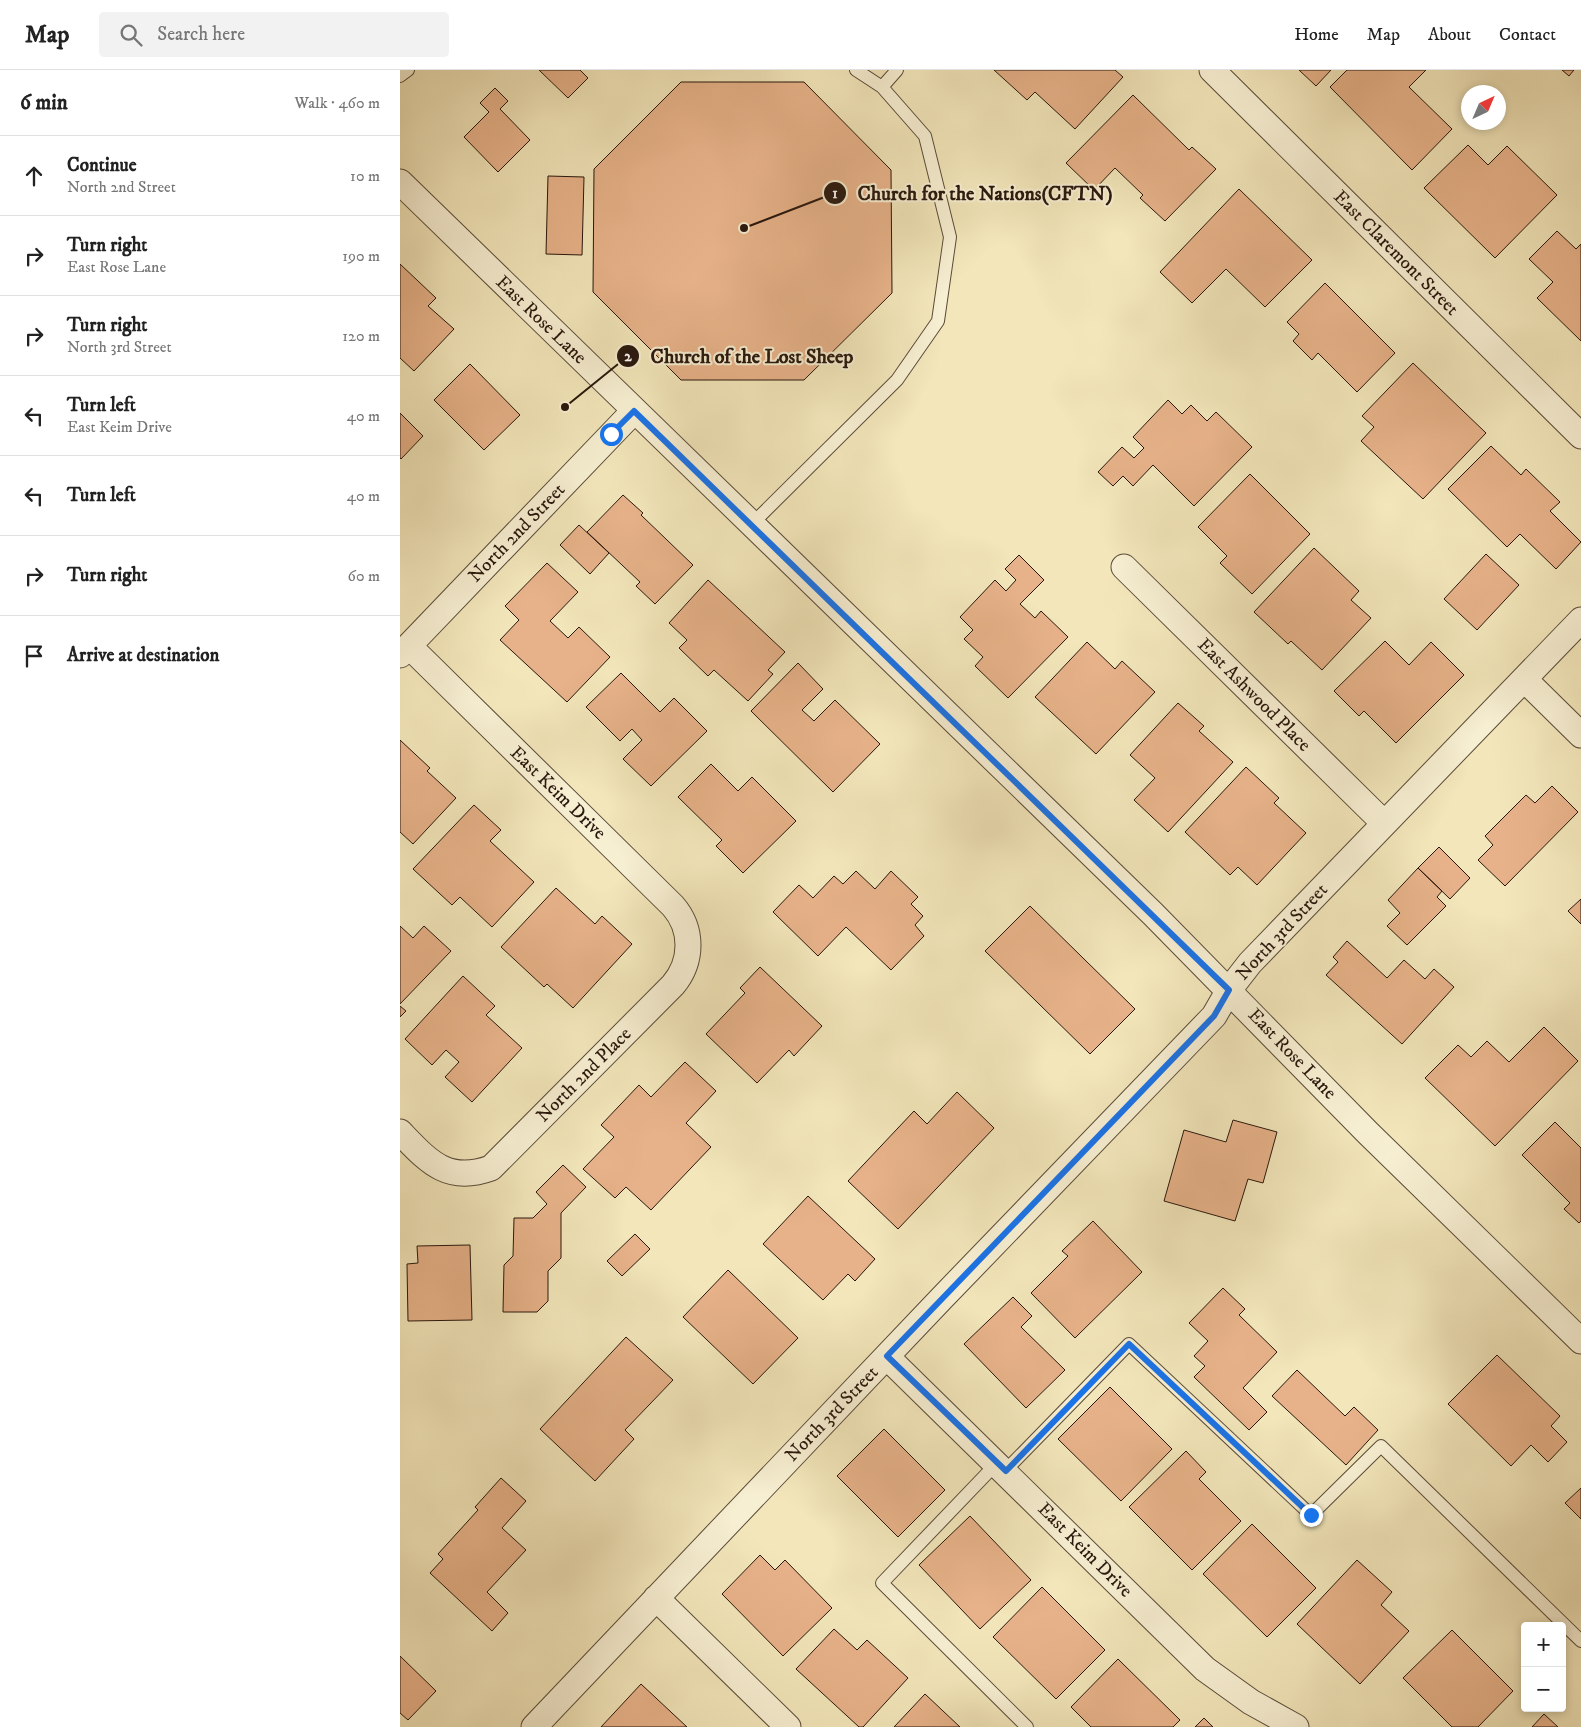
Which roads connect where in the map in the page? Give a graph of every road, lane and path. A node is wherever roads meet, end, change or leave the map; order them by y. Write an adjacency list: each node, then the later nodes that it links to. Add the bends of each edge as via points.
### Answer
1 (856, 70): 4 (lane)
2 (897, 70): 4 (lane)
3 (1212, 70): 7 (street, East Claremont Street)
4 (882, 87): 8 (lane, via 926,136 950,237 938,321 897,380)
5 (400, 182): 6 (street, East Rose Lane)
6 (634, 411): 8 (street, East Rose Lane); 11 (street, North 2nd Street)
7 (1581, 436)
8 (751, 524): 16 (street, East Rose Lane)
9 (1124, 567): 14 (street, East Ashwood Place)
10 (1581, 620): 12 (street, North 3rd Street)
11 (404, 651): 15 (street, East Keim Drive, via 673,906 685,925)
12 (1524, 679): 13 (street); 14 (street, North 3rd Street)
13 (1581, 735)
14 (1384, 823): 16 (street, North 3rd Street, via 1250,963)
15 (688, 949): 17 (street, North 2nd Place, via 684,968 673,984 495,1165 475,1173 438,1168)
16 (1229, 990): 18 (street, East Rose Lane, via 1368,1133); 19 (street, North 3rd Street, via 1214,1016)
17 (400, 1132)
18 (1581, 1341)
19 (887, 1356): 20 (street, East Keim Drive); 21 (street, North 3rd Street)
20 (1002, 1467): 22 (lane, via 1129,1344 1311,1515 1381,1446); 25 (lane, via 882,1583); 26 (street, East Keim Drive, via 1204,1669 1250,1702)
21 (656, 1598): 23 (street, North 3rd Street); 24 (street)
22 (1581, 1641)
23 (534, 1727)
24 (788, 1727)
25 (1027, 1727)
26 (1296, 1727)

